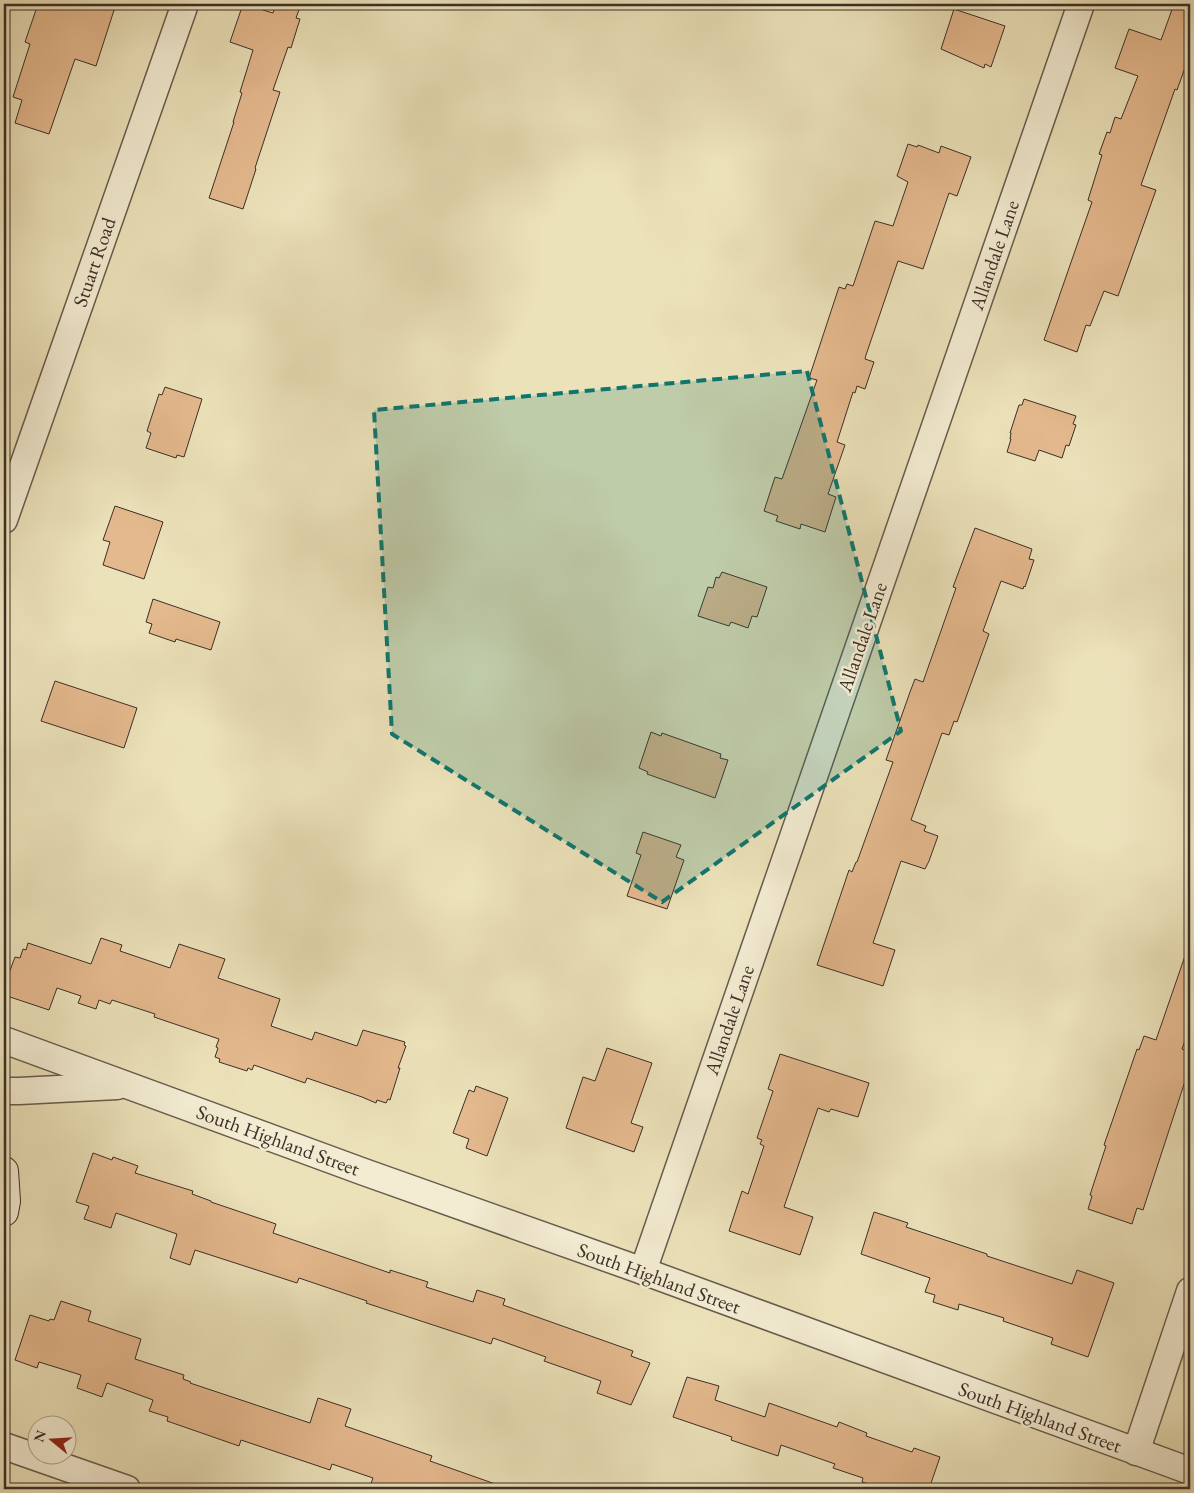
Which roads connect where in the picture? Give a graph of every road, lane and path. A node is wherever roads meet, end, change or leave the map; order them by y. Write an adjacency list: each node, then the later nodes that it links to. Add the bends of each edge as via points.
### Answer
1 (184, 4): 3 (street, Stuart Road)
2 (1081, 4): 9 (street, Allandale Lane)
3 (4, 520)
4 (4, 1040): 5 (street, South Highland Street)
5 (128, 1085): 6 (street, South Highland Street); 9 (street, South Highland Street)
6 (4, 1091)
7 (4, 1171): 8 (main road)
8 (4, 1212)
9 (643, 1271): 12 (street, South Highland Street)
10 (1190, 1291): 12 (street)
11 (4, 1446): 14 (street)
12 (1136, 1452): 13 (street, South Highland Street)
13 (1190, 1471)
14 (128, 1489)

